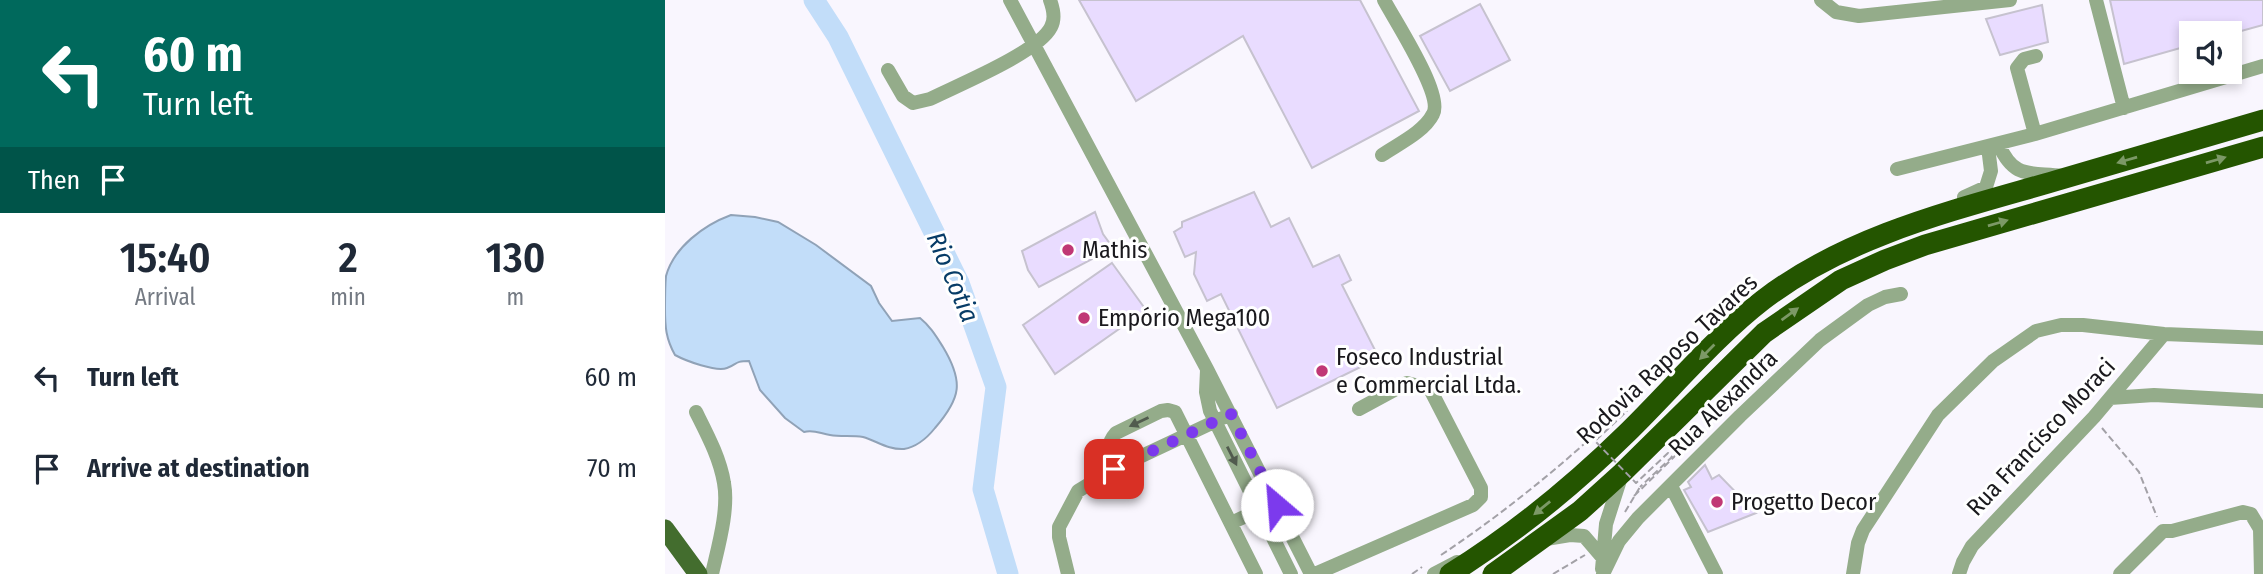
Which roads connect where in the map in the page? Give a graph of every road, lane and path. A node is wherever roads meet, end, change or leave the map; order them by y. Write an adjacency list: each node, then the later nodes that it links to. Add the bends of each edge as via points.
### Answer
1 (1010, 0): 7 (street)
2 (1050, 0): 7 (street, via 1051,27)
3 (1384, 0): 16 (street, via 1430,84 1436,110)
4 (1821, 0): 5 (street, via 1836,12 1859,16)
5 (2010, 0)
6 (2096, 0): 11 (street)
7 (1035, 46): 10 (street, via 930,99 913,103 902,96); 23 (street)
8 (2036, 56): 13 (street, via 2024,59 2017,68)
9 (2263, 66): 11 (street)
10 (888, 70)
11 (2125, 108): 13 (street)
12 (2263, 117): 18 (highway, Rodovia Raposo Tavares, one-way to 18)
13 (2035, 134): 14 (street)
14 (1993, 146): 17 (street); 18 (street, via 2015,169); 19 (street, via 1986,187)
15 (2263, 147): 34 (highway, Rodovia Raposo Tavares, one-way to 15, via 1764,333 1841,280 1925,245)
16 (1382, 155)
17 (1898, 169)
18 (2071, 177): 19 (highway, Rodovia Raposo Tavares)
19 (1878, 236): 43 (highway, Rodovia Raposo Tavares, one-way to 43, via 1806,272 1763,300 1582,475)
20 (1901, 294): 35 (street, Rua Alexandra, via 1868,305 1820,340)
21 (2164, 334): 22 (street); 24 (street, Rua Francisco Moraci); 58 (street, via 2061,325 2036,331 2008,349 1938,415 1863,530)
22 (2263, 338)
23 (1207, 369): 28 (street); 30 (street, via 1207,401)
24 (2109, 398): 25 (street, via 2154,395); 29 (street, Rua Francisco Moraci)
25 (2263, 401)
26 (1359, 410): 51 (street, via 1407,383 1430,389 1481,488 1481,498)
27 (696, 412): 47 (street, via 725,484)
28 (1231, 414): 30 (street); 51 (street)
29 (2094, 417): 41 (path, via 2139,472); 59 (street, Rua Francisco Moraci, via 1972,546)
30 (1215, 422): 32 (street); 38 (street, one-way to 38)
31 (1697, 423): 37 (path, via 1674,457)
32 (1188, 435): 33 (street); 33 (street, one-way to 33, via 1175,412 1161,411 1110,439); 39 (street)
33 (1114, 469): 48 (street, via 1078,491 1062,518 1059,537)
34 (1622, 473): 42 (highway, Rodovia Raposo Tavares); 44 (street)
35 (1671, 485): 56 (street, Rua Alexandra, via 1619,541); 57 (street)
36 (1640, 487): 45 (path, bridge, via 1672,457 1668,453 1636,483 1628,475 1595,441 1627,411 1623,407 1512,505)
37 (1634, 496)
38 (1259, 510): 39 (street); 50 (street)
39 (1231, 523): 49 (street)
40 (665, 529): 46 (main road)
41 (2163, 531): 60 (street); 61 (street, via 2226,515 2251,514 2260,529)
42 (1541, 540): 44 (street, via 1584,536); 54 (highway, Rodovia Raposo Tavares)
43 (1494, 547): 45 (street, via 1445,567); 53 (highway, Rodovia Raposo Tavares)
44 (1599, 553): 55 (path); 56 (street)
45 (1429, 567): 52 (path)
46 (698, 574)
47 (712, 574)
48 (1068, 574)
49 (1256, 574)
50 (1291, 574)
51 (1313, 574)
52 (1412, 574)
53 (1450, 574)
54 (1493, 574)
55 (1553, 574)
56 (1602, 574)
57 (1716, 574)
58 (1853, 574)
59 (1959, 574)
60 (2120, 574)
61 (2261, 574)

